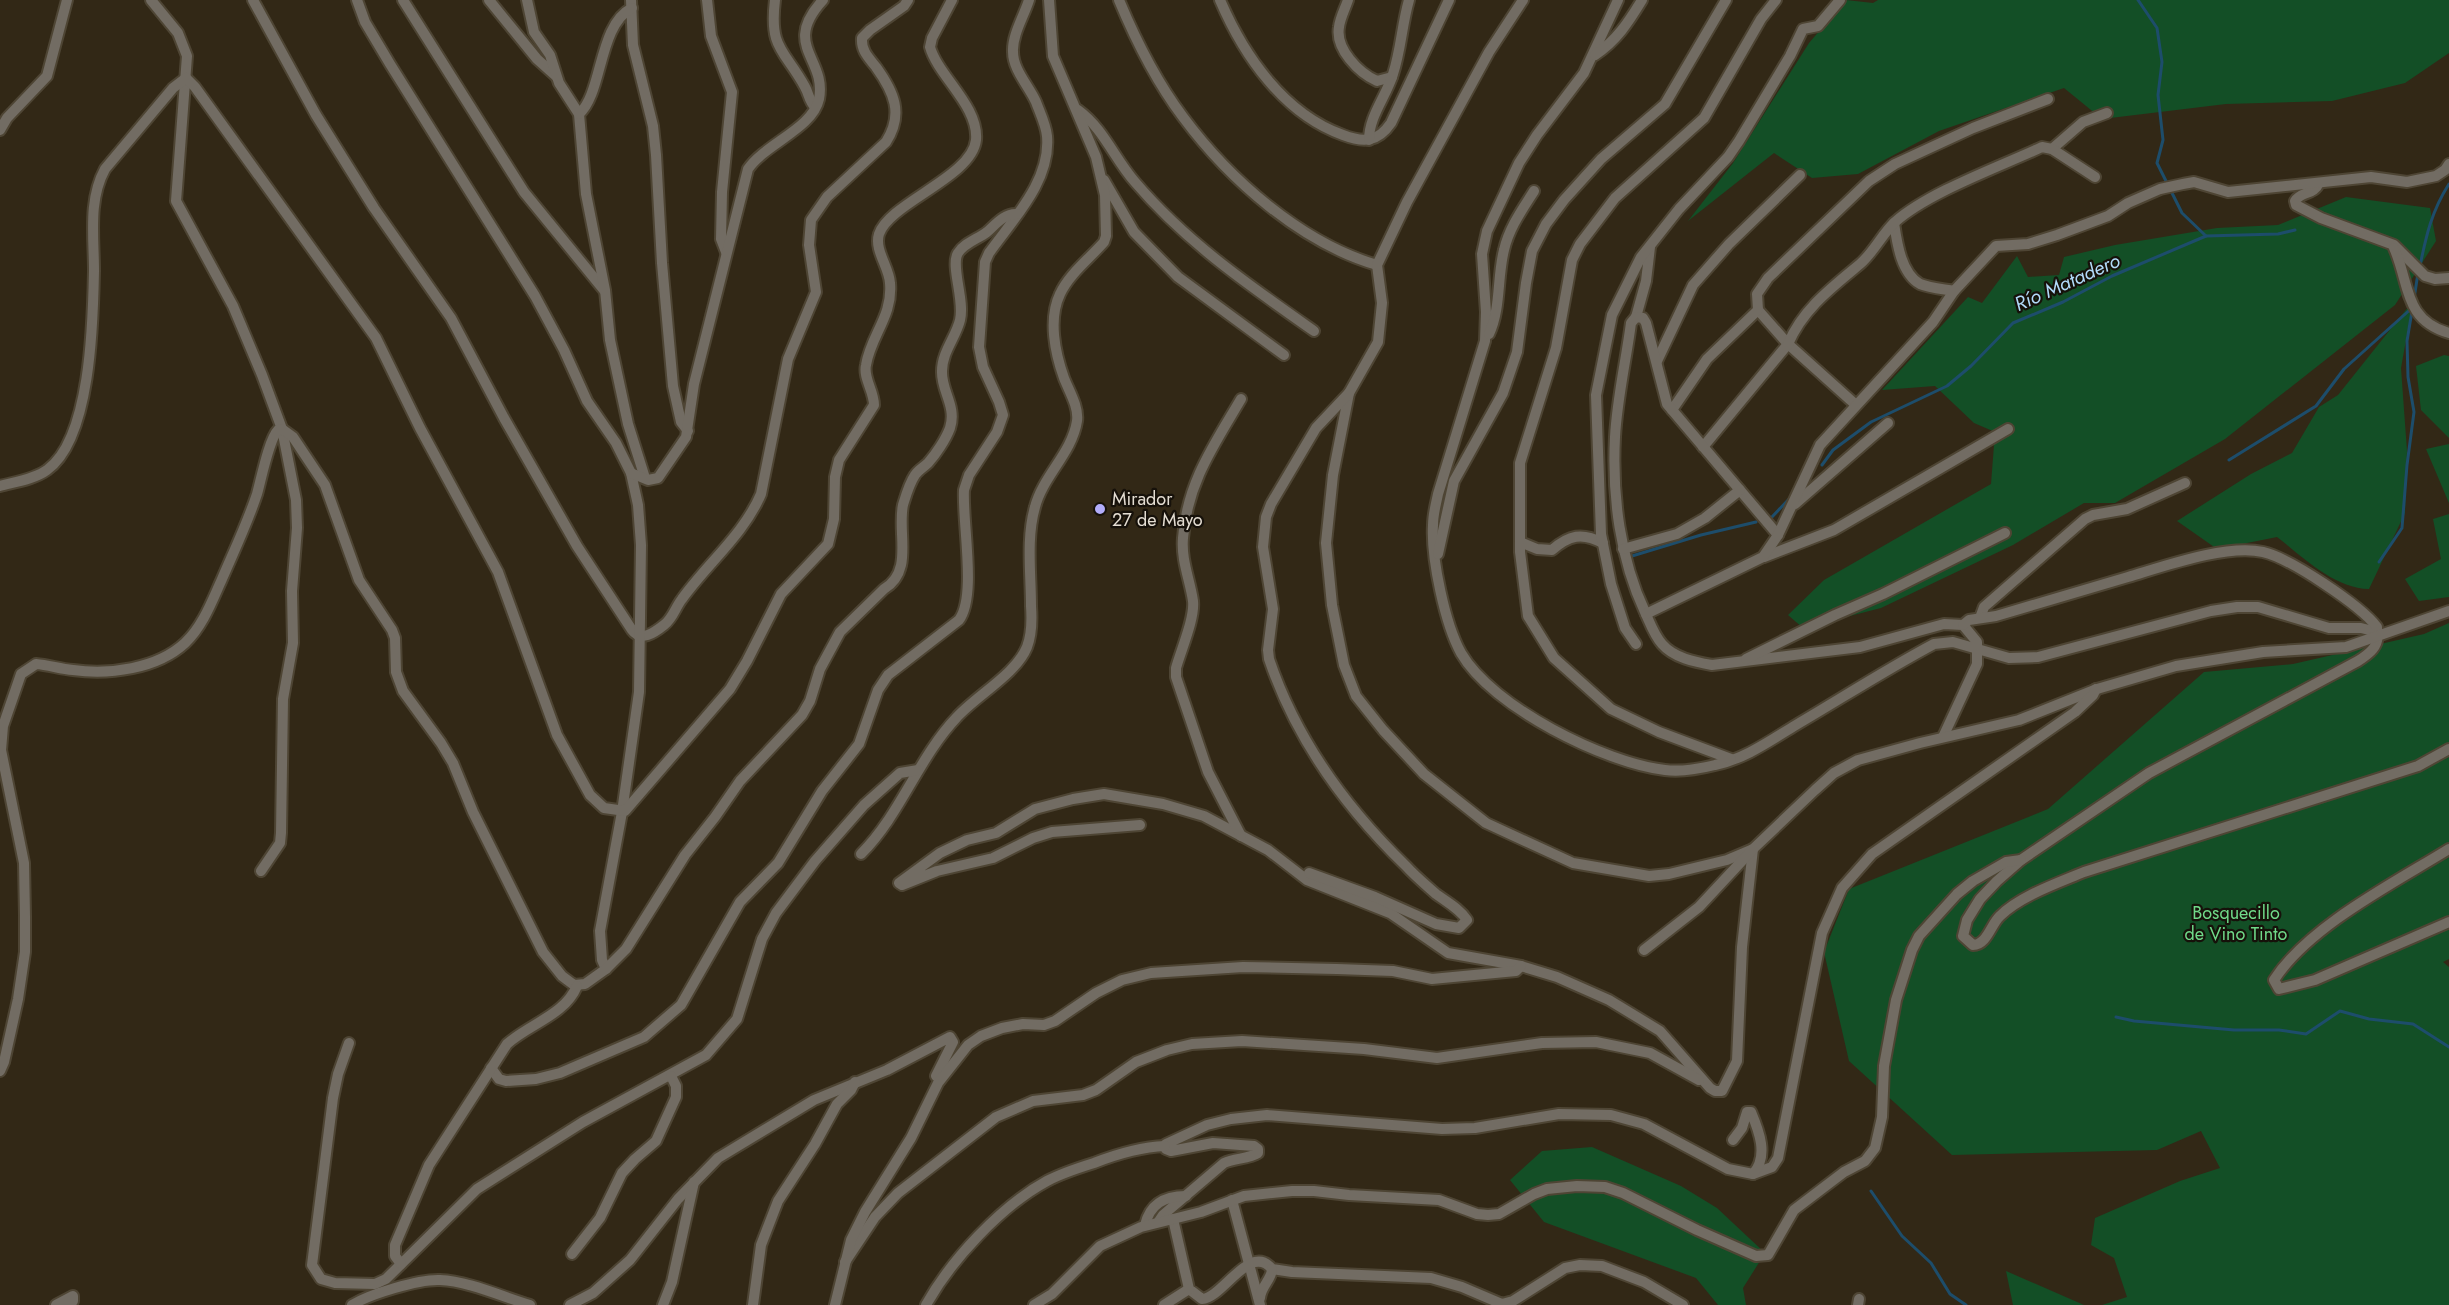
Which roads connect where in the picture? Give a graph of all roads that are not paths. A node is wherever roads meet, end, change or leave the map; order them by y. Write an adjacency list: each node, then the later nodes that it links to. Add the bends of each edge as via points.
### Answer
1 (68, 0): 36 (street, via 47,76)
2 (150, 0): 30 (street, via 178,33 187,56)
3 (253, 0): 89 (street, via 316,115 374,208 451,318 577,546)
4 (357, 0): 71 (street, via 390,64 535,296 586,401 616,443)
5 (403, 0): 52 (street, via 524,192)
6 (489, 0): 28 (street, via 537,59)
7 (527, 0): 28 (street, via 534,33 550,55)
8 (707, 0): 49 (street, via 711,36 732,92 722,192 721,239)
9 (775, 0): 32 (street, via 774,34 778,47)
10 (823, 0): 32 (street, via 808,19 805,36 818,82)
11 (908, 0): 89 (street, via 862,38 862,48 893,97 894,130 827,196 811,219 809,244 816,292 788,359 761,494 721,552 680,601 673,616 653,633)
12 (952, 0): 98 (street, via 930,47 965,105 976,142 961,164 894,215 879,234 890,289 885,318 865,366 874,405 839,460 828,544 780,594 730,689)
13 (1029, 0): 45 (street, via 1012,51 1040,113 1047,143 1044,167)
14 (1049, 0): 33 (street, via 1053,56)
15 (1119, 0): 50 (street, via 1151,67 1183,117 1233,174 1306,231 1350,257)
16 (1220, 0): 37 (street, via 1255,63 1282,97 1321,126 1353,139)
17 (1348, 0): 29 (street, via 1338,39 1354,65 1368,77 1377,81)
18 (1409, 0): 29 (street)
19 (1449, 0): 37 (street, via 1391,123 1379,137)
20 (1523, 0): 50 (street, via 1478,72)
21 (1618, 0): 27 (street)
22 (1642, 0): 27 (street, via 1611,44)
23 (1726, 0): 83 (street, via 1665,104 1601,159 1564,200 1532,251 1517,352 1503,393 1454,481)
24 (1776, 0): 79 (street, via 1704,118 1615,198 1572,260 1556,348 1520,463)
25 (1840, 0): 47 (street, via 1818,26 1803,29 1739,141)
26 (631, 4): 35 (street, via 610,38 587,105); 69 (street, via 633,45 653,126 674,386 681,422)
27 (1592, 57): 58 (street, via 1584,74 1519,163 1486,231 1482,254)
28 (556, 76): 35 (street)
29 (1392, 76): 37 (street, via 1370,126)
30 (186, 78): 67 (street, via 176,201 233,306); 74 (street, via 173,88 105,169 95,192 87,388 67,444 45,472); 98 (street, via 376,338 498,572 557,735 590,795 604,808)
31 (2048, 99): 54 (street, via 1973,128 1895,164 1869,181 1768,278 1757,294)
32 (815, 107): 49 (street, via 800,125 762,153 748,169)
33 (1078, 110): 40 (street); 56 (street, via 1093,121 1134,181 1186,235 1239,279)
34 (2107, 112): 38 (street, via 2083,122)
35 (579, 114): 52 (street, via 586,194)
36 (0, 130)
37 (1369, 140)
38 (2052, 149): 42 (street); 46 (street, via 2042,147 1943,193)
39 (2449, 164): 43 (street, via 2436,176 2420,181 2371,177)
40 (1099, 172): 60 (street, via 1134,232 1178,277); 97 (street, via 1105,195 1104,242 1060,293 1055,312 1057,354 1077,417 1070,441 1039,495 1033,514 1032,618 1027,646 1012,668 957,716)
41 (1800, 175): 61 (street, via 1693,285)
42 (2095, 177)
43 (2319, 183): 48 (street, via 2314,191 2297,197 2296,205); 53 (street, via 2228,192 2194,182 2160,189 2108,216 2057,235 2028,244 1996,246)
44 (1534, 191): 58 (street, via 1511,227 1491,329)
45 (1017, 214): 110 (street, via 1007,215 964,247 954,264 962,312 942,367 951,420 944,438 908,489 903,507 903,558 899,574 840,632 802,715 740,782 685,855 626,949); 113 (street, via 989,253 984,269 979,347 1003,415 998,432 964,489 964,613 888,675 859,744 822,791 778,863 740,902 681,1005 644,1037 560,1073 506,1081 499,1079)
46 (1894, 223): 53 (street, via 1909,274 1920,283); 59 (street, via 1863,261 1808,311)
47 (1650, 244): 55 (street, via 1646,281); 80 (street, via 1611,315 1596,395)
48 (2393, 245): 51 (street, via 2425,276); 57 (street, via 2409,300 2423,318)
49 (726, 253): 69 (street, via 694,384)
50 (1377, 265): 62 (street, via 1382,303 1378,342)
51 (2449, 278)
52 (605, 290): 72 (street, via 622,397)
53 (1954, 291): 64 (street, via 1933,322)
54 (1758, 310): 59 (street); 65 (street, via 1707,359)
55 (1636, 317): 61 (street, via 1645,320); 81 (street, via 1631,323 1615,439 1616,496)
56 (1314, 331)
57 (2449, 333)
58 (1485, 341): 83 (street, via 1434,511)
59 (1788, 345): 64 (street); 70 (street)
60 (1284, 355)
61 (1656, 361): 65 (street)
62 (1349, 393): 101 (street, via 1332,475 1326,543 1332,605 1344,665 1356,696 1383,730 1424,774 1486,823 1574,863 1649,876 1727,860); 106 (street, via 1316,428 1266,518 1263,547 1273,609 1269,659 1312,750 1348,805 1407,868 1467,920 1459,928 1436,924 1376,897 1298,868)
63 (1241, 399): 100 (street, via 1194,480 1186,512 1185,571 1193,603 1176,677 1208,772)
64 (1856, 405): 76 (street, via 1820,445)
65 (1672, 410): 70 (street)
66 (1888, 423): 76 (street)
67 (282, 429): 105 (street, via 297,519 293,643 283,699 280,843); 111 (street, via 293,437 325,485 359,580 392,630 396,672 403,692 450,757 543,952 562,976); 114 (street, via 270,441 249,519 208,610 186,643 156,661 127,669 73,670 36,664 21,674 1,738 1,750 24,863 25,952)
68 (2008, 429): 82 (street, via 1834,530)
69 (688, 431): 72 (street, via 664,473 653,480)
70 (1703, 447): 75 (street)
71 (631, 473): 72 (street); 89 (street, via 641,545)
72 (645, 478)
73 (2185, 483): 86 (street, via 2127,510 2085,519 1984,607)
74 (0, 486)
75 (1740, 490): 78 (street); 81 (street, via 1677,534)
76 (1791, 508): 78 (street)
77 (2005, 533): 92 (street)
78 (1778, 535): 82 (street)
79 (1520, 542): 80 (street, via 1552,550 1566,538 1590,536); 96 (street, via 1528,616 1554,658 1611,709)
80 (1603, 543): 90 (street, via 1625,628)
81 (1623, 549): 85 (street)
82 (1763, 557): 85 (street)
83 (1436, 561): 96 (street, via 1448,620 1459,648 1474,670 1500,695 1569,738 1629,763 1677,770 1718,765)
84 (2449, 611): 88 (street)
85 (1646, 614): 92 (street, via 1663,646 1673,652 1712,665)
86 (1980, 618): 87 (street); 88 (street, via 2191,558 2247,550 2279,557 2303,571 2372,620)
87 (1964, 625): 91 (street); 92 (street, via 1944,624 1860,647)
88 (2378, 634): 91 (street, via 2361,628 2329,628 2246,606 2211,611 2038,657 2009,658); 93 (street, via 2346,646 2196,661); 104 (street, via 2374,648 2358,661 2149,772)
89 (639, 636): 98 (street, via 639,692)
90 (1636, 644)
91 (1979, 648): 94 (street, via 1975,672); 96 (street, via 1953,642 1934,644 1758,748)
92 (1738, 663)
93 (2097, 688): 94 (street, via 2019,720); 121 (street, via 2074,712 1872,854 1842,888 1822,933 1778,1158 1772,1167)
94 (1944, 737): 101 (street, via 1858,760 1840,770)
95 (2449, 749): 104 (street, via 2418,766 2084,872 2031,896 2000,915 1981,943 1968,943 1964,930 1980,899)
96 (1731, 759)
97 (918, 770): 103 (street, via 890,819); 115 (street, via 900,773 888,782 814,861 767,927 736,1019 706,1055)
98 (622, 812): 110 (street, via 600,931)
99 (1140, 825): 100 (street, via 1052,832 993,858 899,883 954,845 996,832 1035,809 1090,795 1116,795 1163,804 1204,816)
100 (1241, 836): 106 (street, via 1268,849)
101 (1753, 849): 108 (street, via 1699,907); 117 (street, via 1742,947 1737,1061 1722,1091)
102 (2449, 849): 107 (street, via 2343,914 2285,962 2274,980 2279,989 2315,980)
103 (861, 854)
104 (2021, 861): 124 (street, via 2006,862 1973,881 1919,936 1896,1000 1875,1148 1865,1161 1794,1210 1771,1251 1764,1256 1756,1256 1605,1187 1547,1189 1499,1214 1488,1215 1439,1200 1314,1191 1265,1193)
105 (261, 871)
106 (1294, 871): 109 (street, via 1307,880 1390,913 1448,953)
107 (2449, 922)
108 (1644, 950)
109 (1521, 966): 117 (street, via 1570,981 1645,1021 1666,1037); 118 (street, via 1516,970 1432,979 1393,971 1243,967 1151,973 1122,980 1055,1021 1002,1028 981,1036 968,1045)
110 (606, 969): 111 (street)
111 (578, 986): 113 (street, via 554,1013 515,1036)
112 (349, 1043): 130 (street, via 333,1098 312,1265 326,1281 375,1284)
113 (491, 1068): 130 (street, via 429,1166 395,1245 395,1256)
114 (0, 1071)
115 (671, 1076): 128 (street, via 676,1097 656,1141 622,1173 600,1218); 130 (street, via 583,1122 477,1190)
116 (855, 1082): 118 (street, via 950,1037 953,1042 931,1086); 122 (street, via 814,1100 718,1158); 141 (street, via 837,1104 778,1201 761,1245)
117 (1710, 1088): 129 (street, via 1650,1053 1596,1042 1542,1043 1437,1058 1242,1041 1192,1044 1136,1062 1083,1095 1033,1101 996,1117 892,1199)
118 (934, 1089): 129 (street, via 911,1138 851,1240)
119 (1733, 1140): 121 (street, via 1746,1113 1751,1112 1763,1151)
120 (1165, 1146): 121 (street, via 1207,1125 1267,1115 1442,1129 1475,1128 1559,1114 1611,1115 1644,1124 1728,1169); 123 (street, via 1171,1151 1213,1143 1258,1149 1256,1155 1224,1163); 143 (street, via 1112,1156 1057,1176 1029,1193 963,1251)
121 (1753, 1174)
122 (694, 1182): 139 (street, via 621,1268 593,1293); 140 (street, via 672,1282)
123 (1186, 1196): 126 (street); 127 (street, via 1158,1202 1148,1213)
124 (1232, 1200): 125 (street); 131 (street)
125 (1173, 1219): 126 (street); 133 (street)
126 (1159, 1221): 127 (street)
127 (1145, 1225): 144 (street, via 1100,1246 1052,1294)
128 (572, 1254)
129 (845, 1262): 142 (street)
130 (402, 1264)
131 (1249, 1264): 132 (street, via 1261,1262); 133 (street, via 1208,1299); 134 (street)
132 (1272, 1269): 134 (street); 146 (street, via 1431,1278 1502,1304 1514,1301 1565,1268 1602,1266 1644,1282)
133 (1189, 1290): 145 (street)
134 (1259, 1304)
135 (56, 1305): 136 (street, via 73,1296)
136 (70, 1305)
137 (351, 1305): 138 (street, via 370,1296 440,1280)
138 (530, 1305)
139 (570, 1305)
140 (663, 1305)
141 (753, 1305)
142 (835, 1305)
143 (926, 1305)
144 (1034, 1305)
145 (1164, 1305)
146 (1683, 1305)

